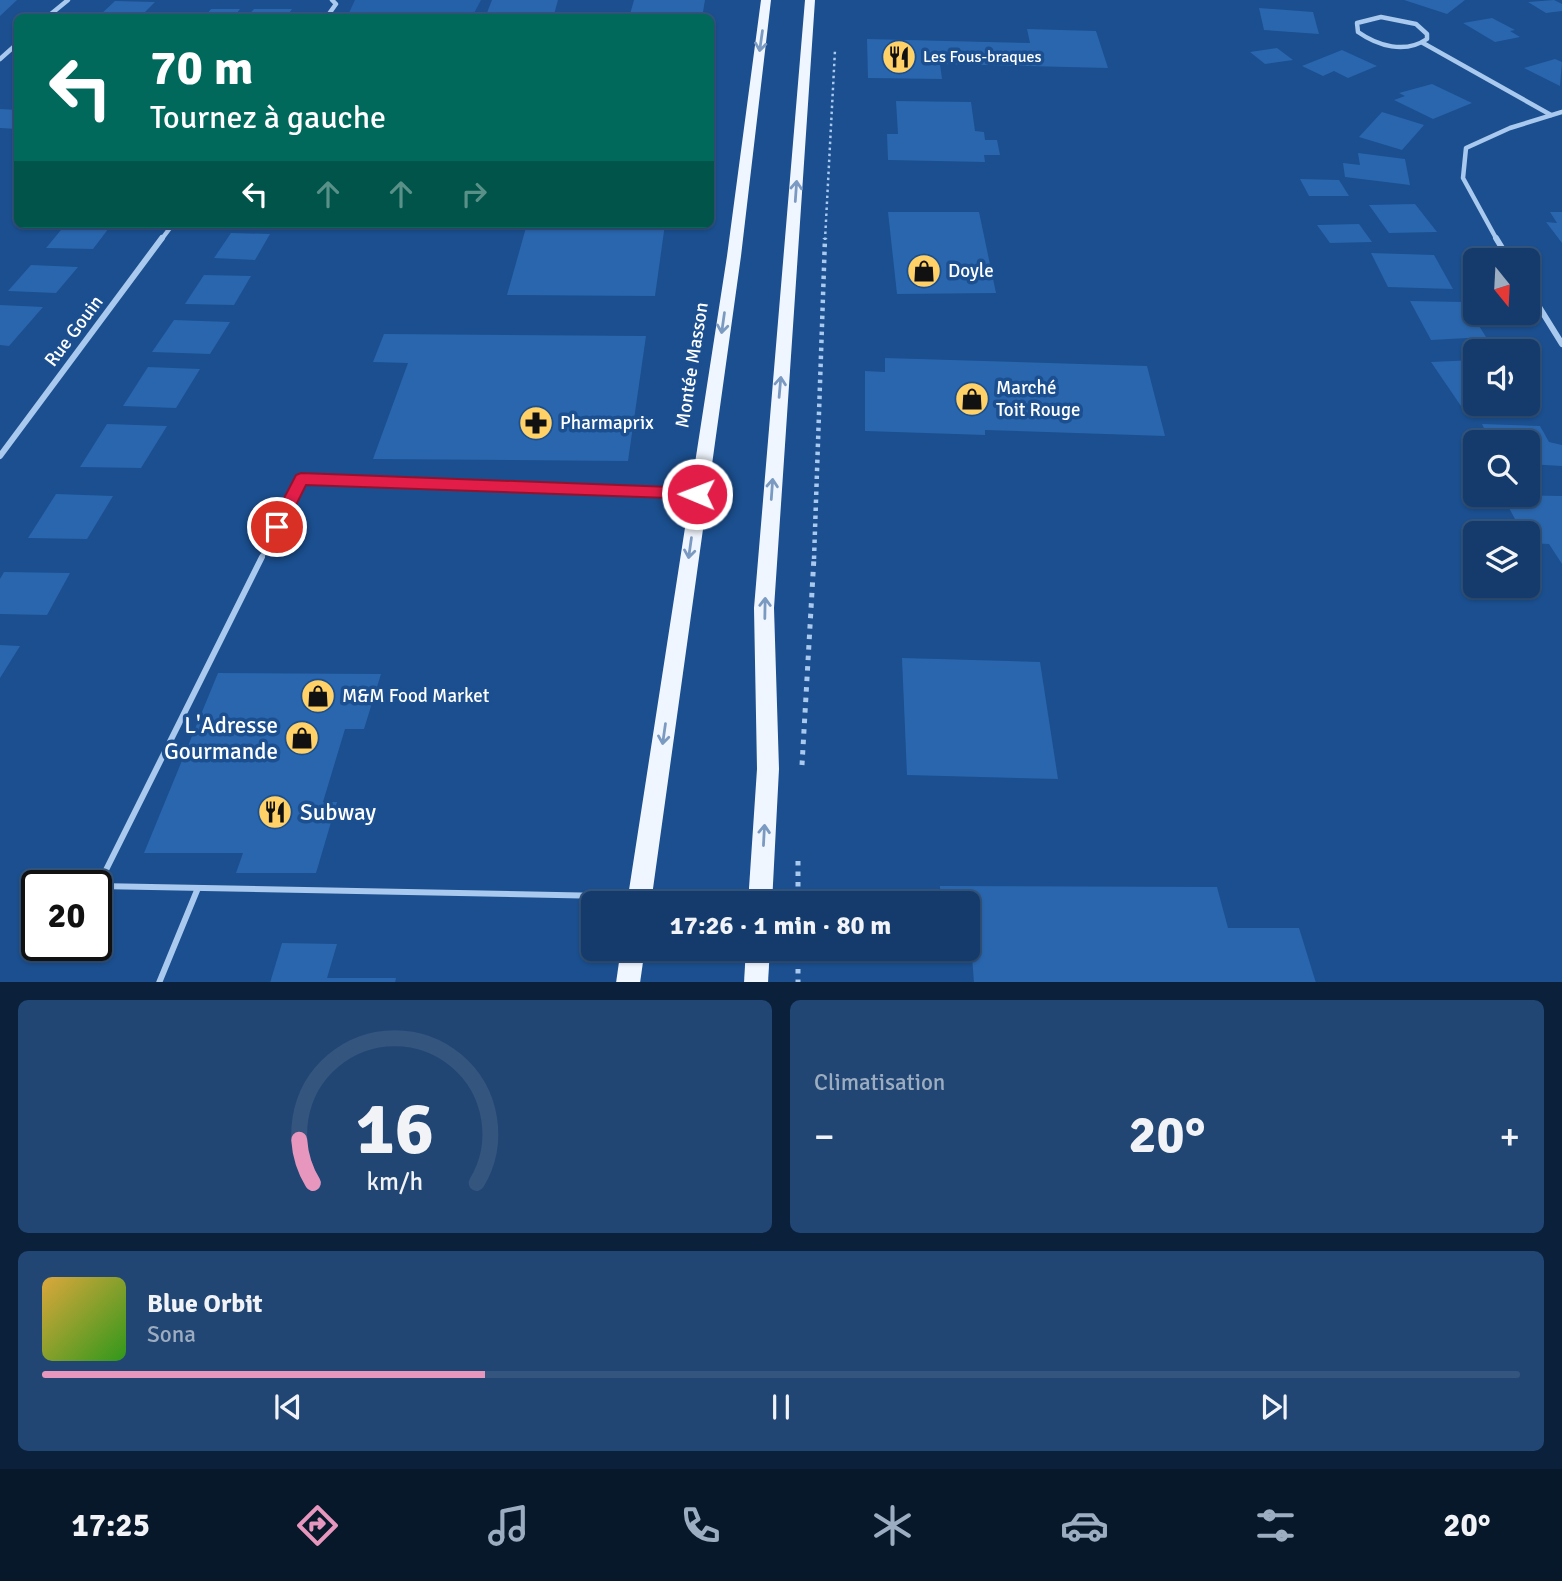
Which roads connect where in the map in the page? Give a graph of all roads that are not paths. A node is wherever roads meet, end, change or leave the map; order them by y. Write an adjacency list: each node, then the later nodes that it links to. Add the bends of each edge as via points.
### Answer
1 (68, 0): 5 (street)
2 (332, 0): 6 (street, via 336,4)
3 (766, 0): 17 (main road, Montée Masson, one-way to 17, via 734,256)
4 (810, 0): 20 (main road, one-way to 4, via 768,769 764,608)
5 (51, 14)
6 (329, 14)
7 (1423, 43): 7 (street, via 1427,34 1405,20 1381,17 1357,23 1358,32 1383,44 1406,47); 11 (street)
8 (14, 47): 9 (street)
9 (0, 59)
10 (1562, 112): 11 (street)
11 (1551, 116): 13 (street, via 1466,148 1462,178)
12 (170, 228): 16 (street, Rue Gouin)
13 (1502, 248)
14 (1540, 308): 15 (street)
15 (1562, 344)
16 (0, 456)
17 (697, 494): 18 (lane, via 301,479 98,886); 19 (main road, Montée Masson, one-way to 19)
18 (198, 888): 21 (lane); 24 (lane)
19 (641, 891)
20 (761, 891)
21 (581, 896)
22 (631, 961): 25 (main road)
23 (757, 961): 26 (main road)
24 (159, 982)
25 (628, 982)
26 (756, 982)

